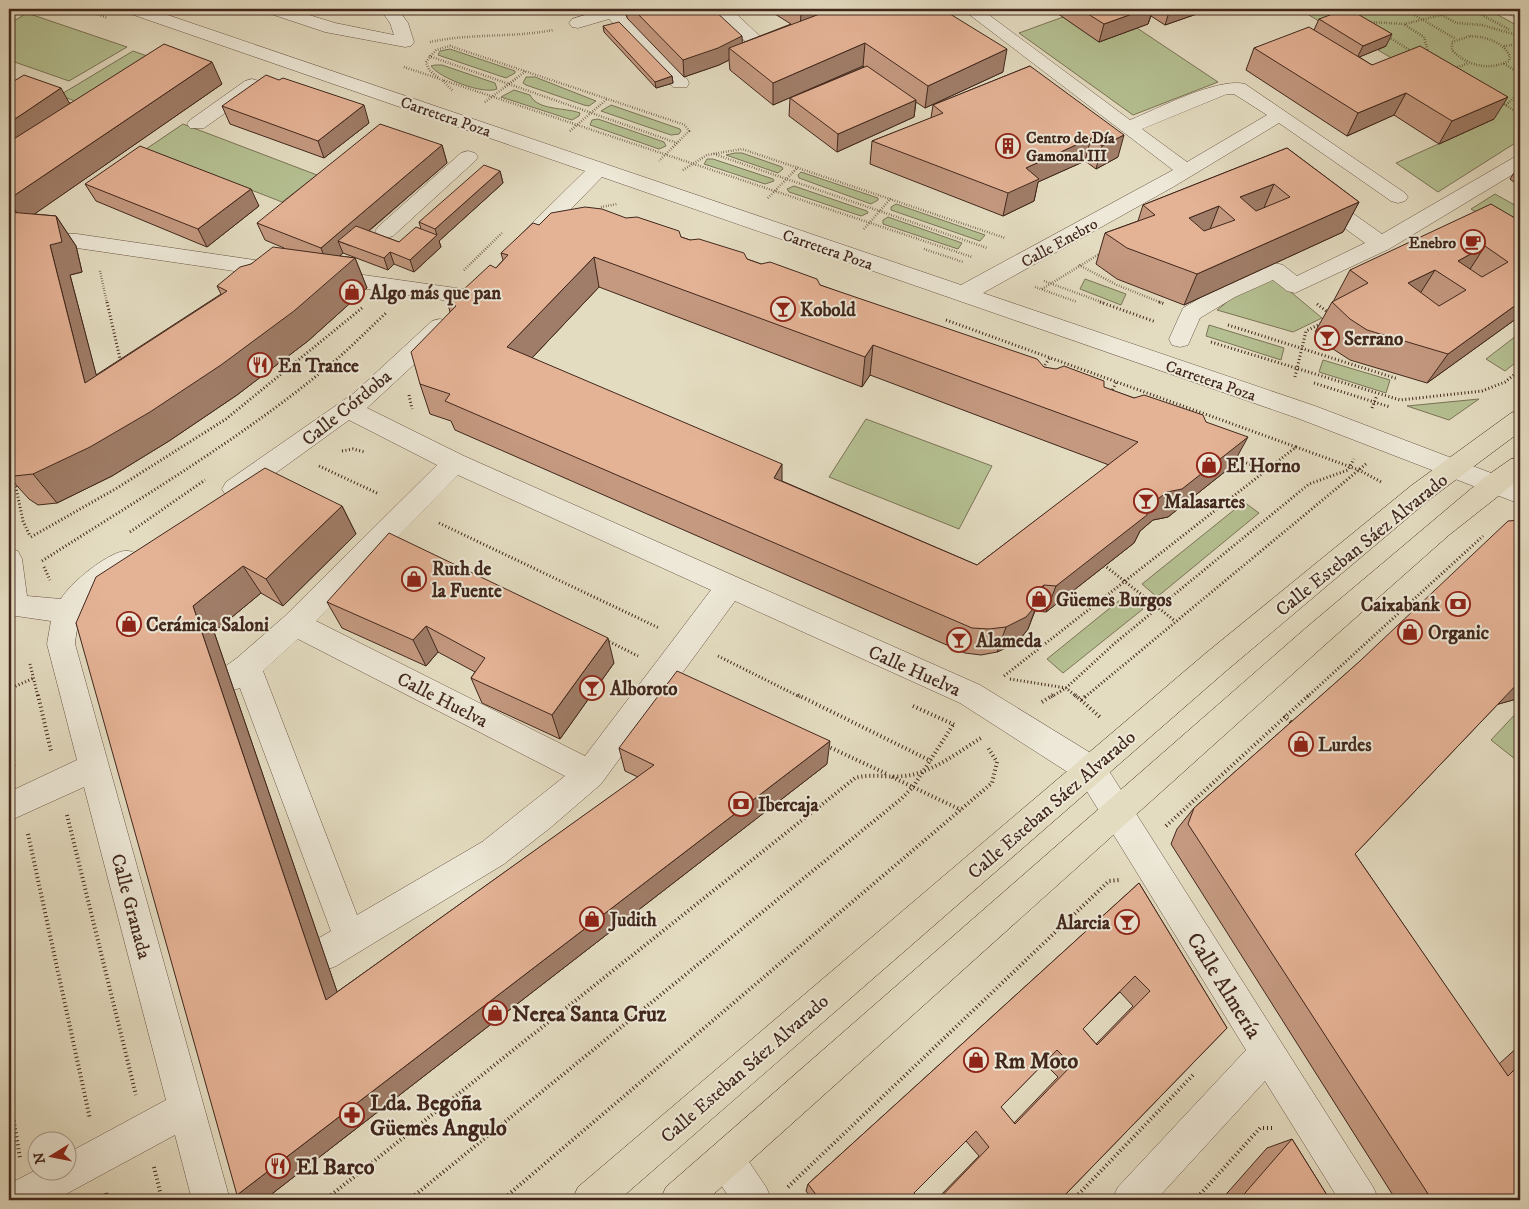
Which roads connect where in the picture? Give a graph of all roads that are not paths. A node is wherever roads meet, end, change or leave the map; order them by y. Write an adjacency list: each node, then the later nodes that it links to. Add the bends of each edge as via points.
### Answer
1 (134, 9): 17 (street, Carretera Poza)
2 (274, 9): 3 (street, via 331,28 405,42)
3 (390, 9)
4 (631, 9): 7 (street)
5 (721, 9): 9 (street)
6 (970, 9): 14 (street)
7 (608, 12): 8 (street); 10 (street)
8 (578, 23)
9 (759, 45)
10 (680, 82)
11 (254, 84): 13 (street)
12 (1280, 115): 14 (street, via 1238,88 1224,89); 18 (street, Calle Enebro); 20 (street)
13 (197, 124)
14 (1127, 128): 18 (street)
15 (468, 158): 21 (street)
16 (1520, 162): 23 (street, via 1456,209)
17 (599, 169): 24 (street); 25 (street, Carretera Poza)
18 (1186, 172): 25 (street, Calle Enebro, via 1167,190)
19 (1304, 188): 23 (street)
20 (1398, 197)
21 (386, 231)
22 (9, 238): 27 (street, Calle Córdoba, via 94,244 440,293 478,290)
23 (1382, 244): 26 (street, via 1295,286 1275,270 1227,292)
24 (514, 254)
25 (961, 295): 30 (street, Carretera Poza, via 1306,412)
26 (1184, 328)
27 (348, 409): 29 (street, Calle Huelva); 32 (street, Calle Córdoba)
28 (1520, 420): 30 (main road, Calle Esteban Sáez Alvarado)
29 (455, 462): 35 (street, Calle Huelva); 37 (street)
30 (1454, 468): 31 (street, Carretera Poza); 39 (main road, Calle Esteban Sáez Alvarado, via 1216,662)
31 (1512, 481): 42 (main road, Calle Esteban Sáez Alvarado, via 1440,528)
32 (220, 498)
33 (148, 546): 36 (street, via 84,588)
34 (9, 559): 36 (street)
35 (730, 586): 39 (street, Calle Huelva, via 970,694); 40 (street)
36 (33, 610): 38 (street, Calle Granada, via 61,629 61,644)
37 (296, 624): 40 (street, Calle Huelva); 40 (street, via 238,673 337,946 493,853)
38 (101, 759): 41 (street); 44 (street, Calle Granada)
39 (1091, 770): 42 (street, Calle Almería); 51 (main road, Calle Esteban Sáez Alvarado)
40 (590, 774)
41 (15, 804)
42 (1117, 811): 45 (street, Calle Almería); 47 (main road, Calle Esteban Sáez Alvarado)
43 (199, 1028): 44 (street)
44 (169, 1045): 46 (street, Calle Granada)
45 (1268, 1052): 53 (street); 54 (street, Calle Almería)
46 (186, 1109): 49 (street); 50 (street, Calle Granada)
47 (726, 1160): 48 (street); 52 (main road, Calle Esteban Sáez Alvarado)
48 (769, 1196)
49 (22, 1198)
50 (211, 1200)
51 (590, 1200)
52 (679, 1200)
53 (1131, 1200)
54 (1360, 1200)

